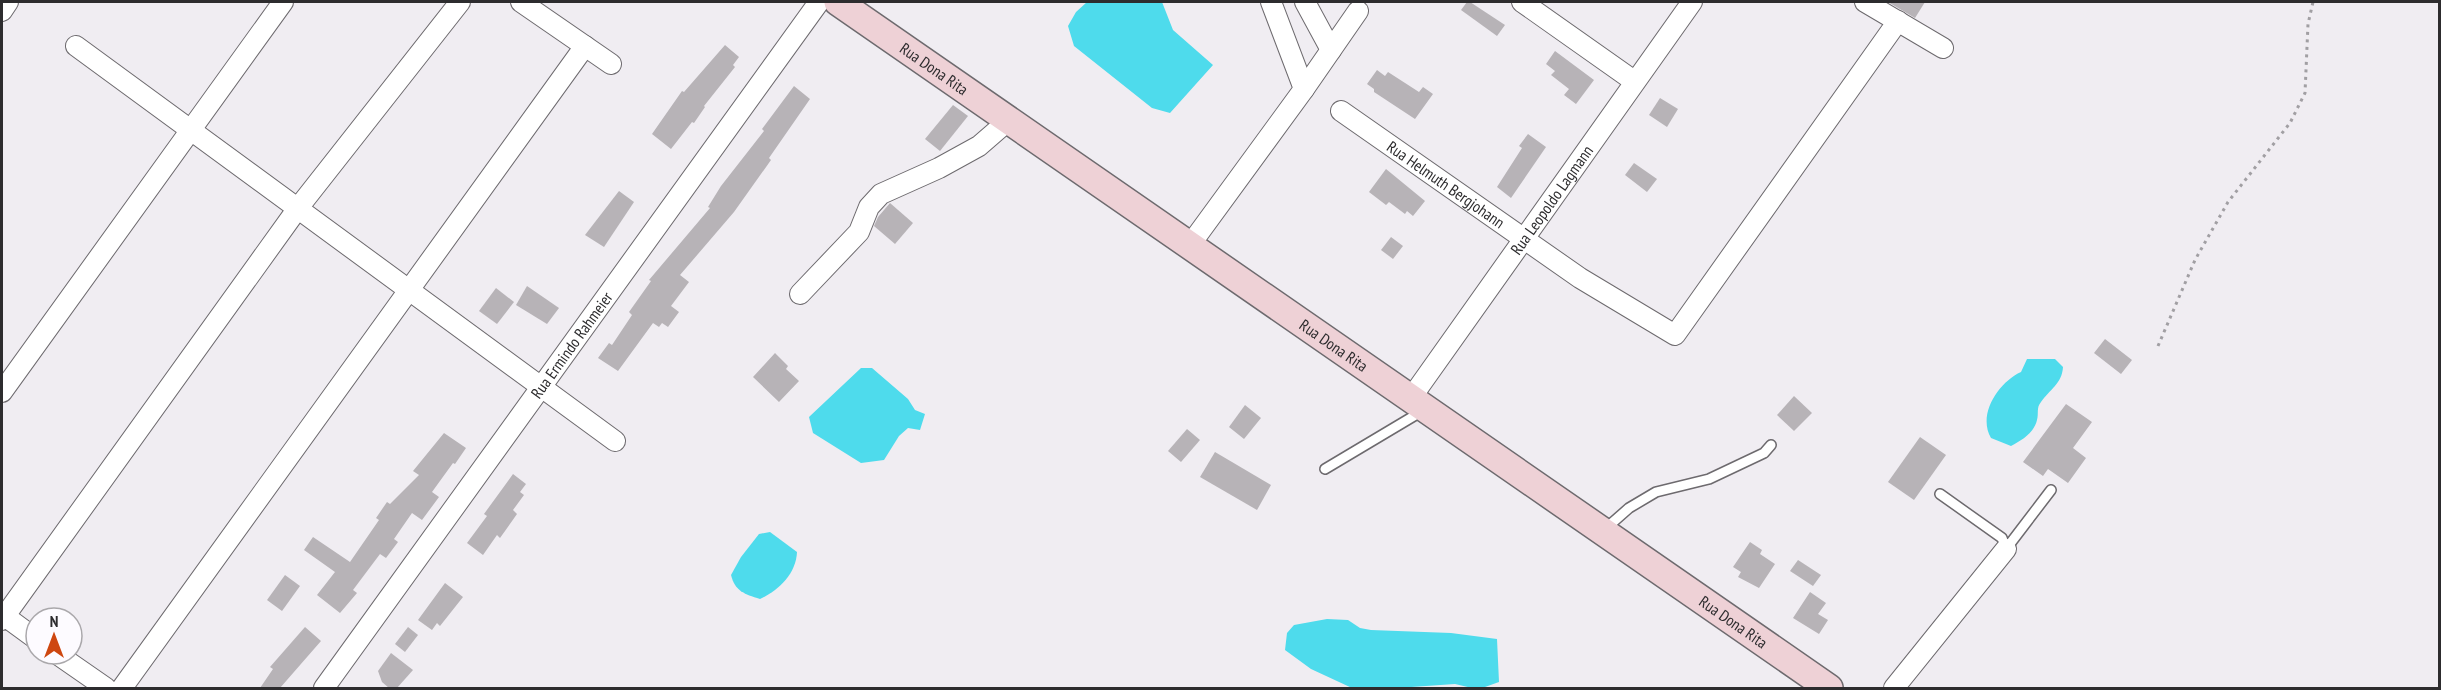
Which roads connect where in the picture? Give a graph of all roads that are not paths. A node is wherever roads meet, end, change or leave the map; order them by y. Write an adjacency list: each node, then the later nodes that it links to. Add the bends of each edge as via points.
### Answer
1 (8, 2): 12 (street)
2 (460, 2): 25 (street)
3 (521, 2): 16 (street)
4 (819, 2): 30 (street, Rua Ermindo Rahmeier)
5 (838, 2): 23 (main road, Rua Dona Rita)
6 (1272, 2): 21 (street)
7 (1305, 2): 18 (street)
8 (1522, 2): 20 (street)
9 (1692, 2): 20 (street, Rua Leopoldo Lagmann)
10 (1865, 2): 14 (street)
11 (279, 3): 24 (street)
12 (2, 11)
13 (1358, 11): 18 (street)
14 (1898, 21): 17 (street); 26 (street, Rua Helmuth Bergjohann, via 1675,335 1580,278)
15 (76, 46): 24 (street)
16 (585, 46): 19 (street); 28 (street)
17 (1943, 48)
18 (1331, 50): 21 (street)
19 (611, 64)
20 (1634, 81): 26 (street, Rua Leopoldo Lagmann)
21 (1304, 89): 27 (street)
22 (1341, 111): 26 (street, Rua Helmuth Bergjohann)
23 (1009, 120): 27 (main road, Rua Dona Rita); 29 (street, via 979,146 881,194 868,207 859,232)
24 (191, 129): 25 (street); 31 (street)
25 (298, 208): 28 (street); 40 (street)
26 (1525, 238): 32 (street, Rua Leopoldo Lagmann)
27 (1190, 246): 32 (main road, Rua Dona Rita)
28 (408, 291): 30 (street); 45 (street)
29 (800, 294)
30 (542, 387): 33 (street); 46 (street, Rua Ermindo Rahmeier)
31 (2, 392)
32 (1419, 403): 35 (lane); 38 (main road, Rua Dona Rita)
33 (615, 441)
34 (1772, 445): 38 (lane, via 1764,453 1709,479 1656,492 1629,508)
35 (1325, 469)
36 (2051, 490): 39 (lane)
37 (1940, 494): 39 (lane, via 2002,538)
38 (1603, 532): 43 (main road, Rua Dona Rita)
39 (2006, 549): 47 (street)
40 (2, 617): 41 (street)
41 (24, 631)
42 (74, 666): 44 (street)
43 (1819, 686)
44 (106, 688)
45 (122, 688)
46 (324, 688)
47 (1894, 688)

